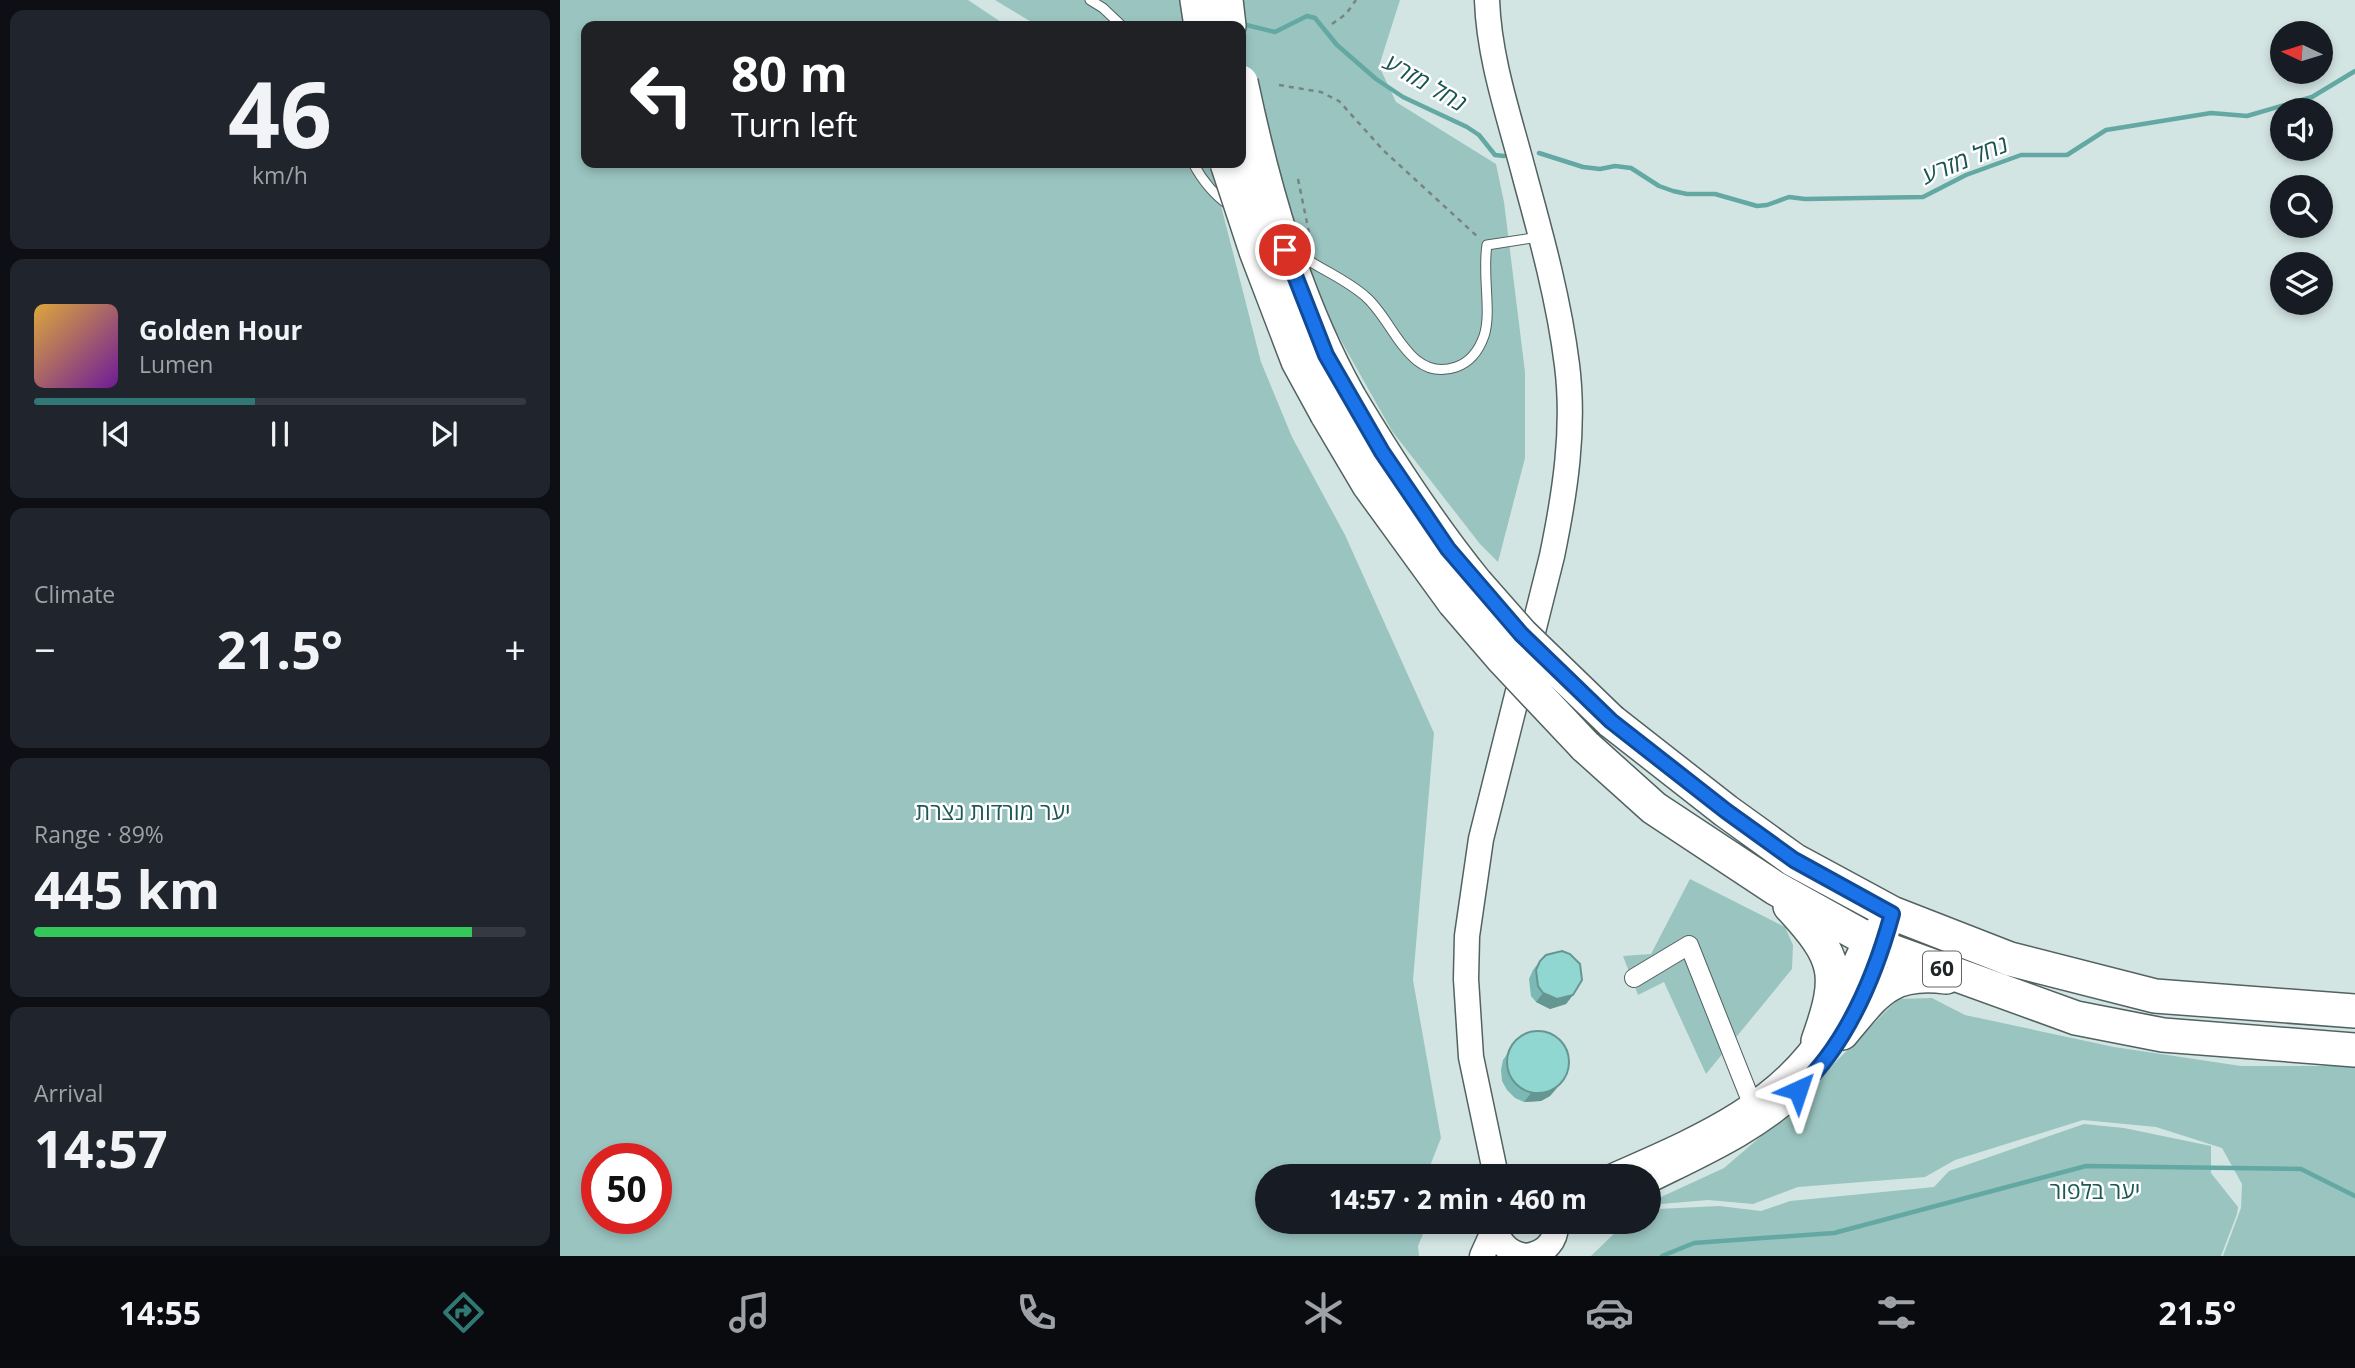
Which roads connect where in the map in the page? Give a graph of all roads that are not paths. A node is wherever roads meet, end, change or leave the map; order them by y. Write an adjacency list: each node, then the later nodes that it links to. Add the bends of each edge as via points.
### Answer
1 (1090, 0): 5 (lane)
2 (1197, 0): 6 (highway)
3 (1226, 0): 7 (highway)
4 (1487, 0): 13 (main road, via 1499,75)
5 (1117, 21)
6 (1200, 21)
7 (1228, 21)
8 (1246, 106): 14 (highway, 60, bridge, via 1285,250 1326,355)
9 (1196, 168): 11 (lane, via 1220,200)
10 (1229, 168): 14 (highway, 60, bridge, via 1298,361)
11 (1264, 230)
12 (1275, 237): 13 (lane, via 1367,297 1413,358 1437,370 1470,359 1484,338 1487,245)
13 (1541, 237): 25 (main road, via 1567,366 1569,435 1552,556 1481,839 1467,936 1468,1021)
14 (1338, 405): 15 (highway, 60, via 1369,485)
15 (1465, 592): 16 (highway, 60, bridge, via 1503,659 1585,746 1654,808); 17 (highway, 60, bridge, via 1521,634 1611,721 1726,811 1794,860)
16 (1775, 888): 18 (highway, 60); 22 (highway, via 1827,951 1832,968)
17 (1892, 914): 18 (main road); 21 (highway, 60, via 2010,959 2155,996)
18 (1875, 943): 20 (highway, 60); 22 (main road, via 1842,997)
19 (1634, 978): 24 (street, via 1689,945)
20 (1974, 981): 22 (highway, via 1922,974 1890,983); 23 (highway, 60, via 2076,1018 2163,1035)
21 (2355, 1011)
22 (1830, 1037): 24 (main road); 29 (main road, via 1809,1080 1765,1119)
23 (2355, 1050)
24 (1753, 1106): 28 (main road)
25 (1485, 1125): 26 (main road); 27 (main road)
26 (1493, 1164)
27 (1504, 1164)
28 (1640, 1164)
29 (1661, 1174)
30 (1491, 1234): 33 (main road)
31 (1497, 1234): 34 (main road, via 1508,1250)
32 (1556, 1234): 34 (main road, via 1544,1251)
33 (1482, 1256)
34 (1523, 1256)

